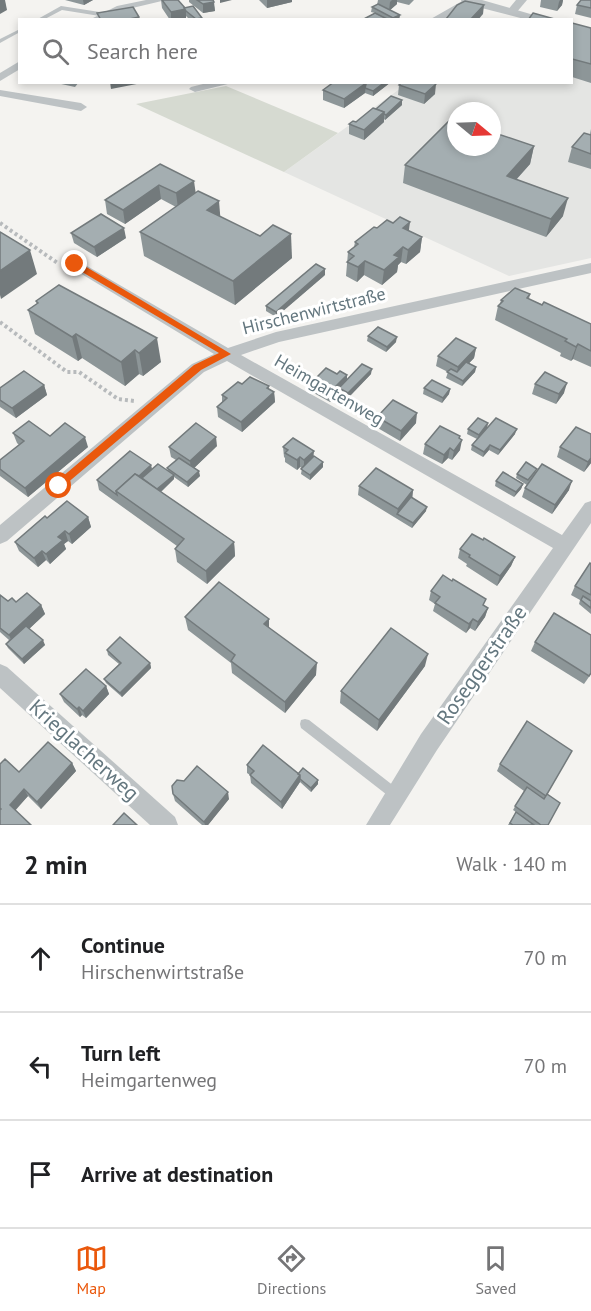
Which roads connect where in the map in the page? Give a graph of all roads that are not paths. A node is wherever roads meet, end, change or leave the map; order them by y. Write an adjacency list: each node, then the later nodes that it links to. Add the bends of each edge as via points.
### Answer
1 (161, 0): 5 (street)
2 (468, 0): 4 (street); 8 (street)
3 (522, 0): 4 (street)
4 (512, 11): 9 (street)
5 (106, 15): 6 (lane, via 61,8); 7 (street)
6 (42, 18)
7 (99, 18)
8 (437, 18)
9 (538, 18)
10 (18, 31): 11 (lane)
11 (0, 41)
12 (18, 65): 13 (street)
13 (0, 78)
14 (221, 84): 15 (street)
15 (195, 89)
16 (0, 93): 17 (street)
17 (81, 107)
18 (71, 267): 20 (street, Heimgartenweg)
19 (591, 268): 20 (street, Hirschenwirtstraße, via 276,337)
20 (227, 354): 22 (street, Hirschenwirtstraße, via 198,368); 23 (street, Heimgartenweg)
21 (591, 508): 23 (street, Roseggerstraße)
22 (0, 536)
23 (565, 546): 26 (street, Roseggerstraße)
24 (0, 674): 27 (street, Krieglacherweg)
25 (305, 724): 26 (lane)
26 (396, 795): 28 (street, Roseggerstraße)
27 (167, 825)
28 (377, 825)

